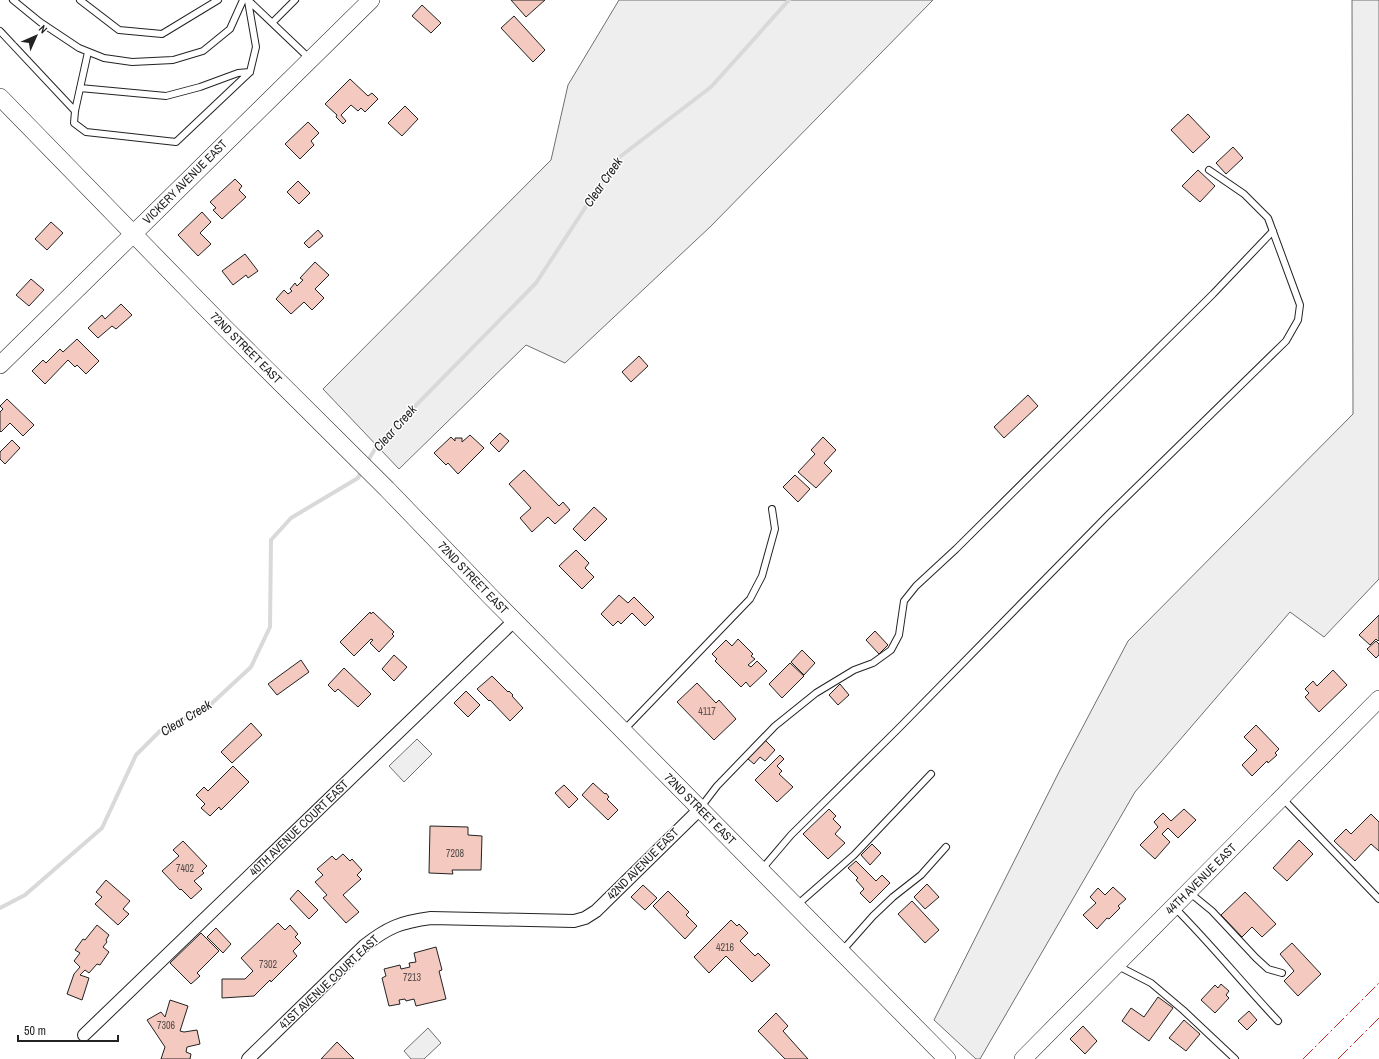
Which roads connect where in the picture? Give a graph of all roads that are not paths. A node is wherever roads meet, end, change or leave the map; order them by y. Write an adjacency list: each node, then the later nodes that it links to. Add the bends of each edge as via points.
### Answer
1 (13, 0): 9 (lane, via 40,22)
2 (80, 0): 3 (lane, via 118,30 162,34)
3 (218, 0)
4 (246, 0): 7 (lane); 9 (lane, via 230,29 202,51 173,60 132,62 104,58); 11 (lane, via 256,47)
5 (295, 0): 7 (lane)
6 (371, 0): 10 (main road, VICKERY AVENUE EAST)
7 (272, 23): 10 (lane)
8 (0, 31): 14 (lane)
9 (88, 52): 12 (lane)
10 (310, 60): 17 (main road, VICKERY AVENUE EAST)
11 (250, 72): 12 (lane, via 238,73 166,96); 14 (lane, via 176,142 86,132 74,123)
12 (80, 88): 14 (lane)
13 (0, 97): 17 (main road, 72ND STREET EAST)
14 (75, 111)
15 (1209, 170): 16 (lane, via 1244,194 1268,218)
16 (1273, 231): 25 (lane, via 916,586 904,601 899,635 892,650 816,693 781,721 745,755); 27 (lane, via 1300,305 1298,320 1286,341 1106,517 791,835)
17 (133, 234): 18 (main road, VICKERY AVENUE EAST); 20 (main road, 72ND STREET EAST, via 383,485)
18 (0, 365)
19 (772, 509): 22 (lane, via 775,529 762,576 750,599)
20 (514, 621): 22 (main road, 72ND STREET EAST); 37 (street, 40TH AVENUE COURT EAST)
21 (1379, 699): 24 (main road, 44TH AVENUE EAST)
22 (623, 731): 25 (main road, 72ND STREET EAST)
23 (932, 774): 30 (lane, via 854,855)
24 (1282, 798): 28 (main road, 44TH AVENUE EAST); 29 (lane)
25 (700, 809): 27 (main road, 72ND STREET EAST); 32 (street, 42ND AVENUE EAST, via 596,911)
26 (946, 847): 33 (lane, via 921,875 873,916)
27 (761, 871): 30 (main road, 72ND STREET EAST)
28 (1188, 892): 31 (main road, 44TH AVENUE EAST); 35 (lane, via 1212,911 1268,969)
29 (1379, 899)
30 (796, 906): 33 (main road, 72ND STREET EAST)
31 (1173, 907): 34 (main road, 44TH AVENUE EAST); 36 (lane)
32 (585, 918): 38 (street, 41ST AVENUE COURT EAST, via 574,921 431,918 395,926 364,946)
33 (841, 952): 39 (main road, 72ND STREET EAST)
34 (1117, 965): 40 (main road, 44TH AVENUE EAST); 41 (lane, via 1156,988 1184,1010)
35 (1282, 973)
36 (1278, 1020)
37 (84, 1035)
38 (248, 1059)
39 (947, 1059)
40 (1024, 1059)
41 (1235, 1059)

